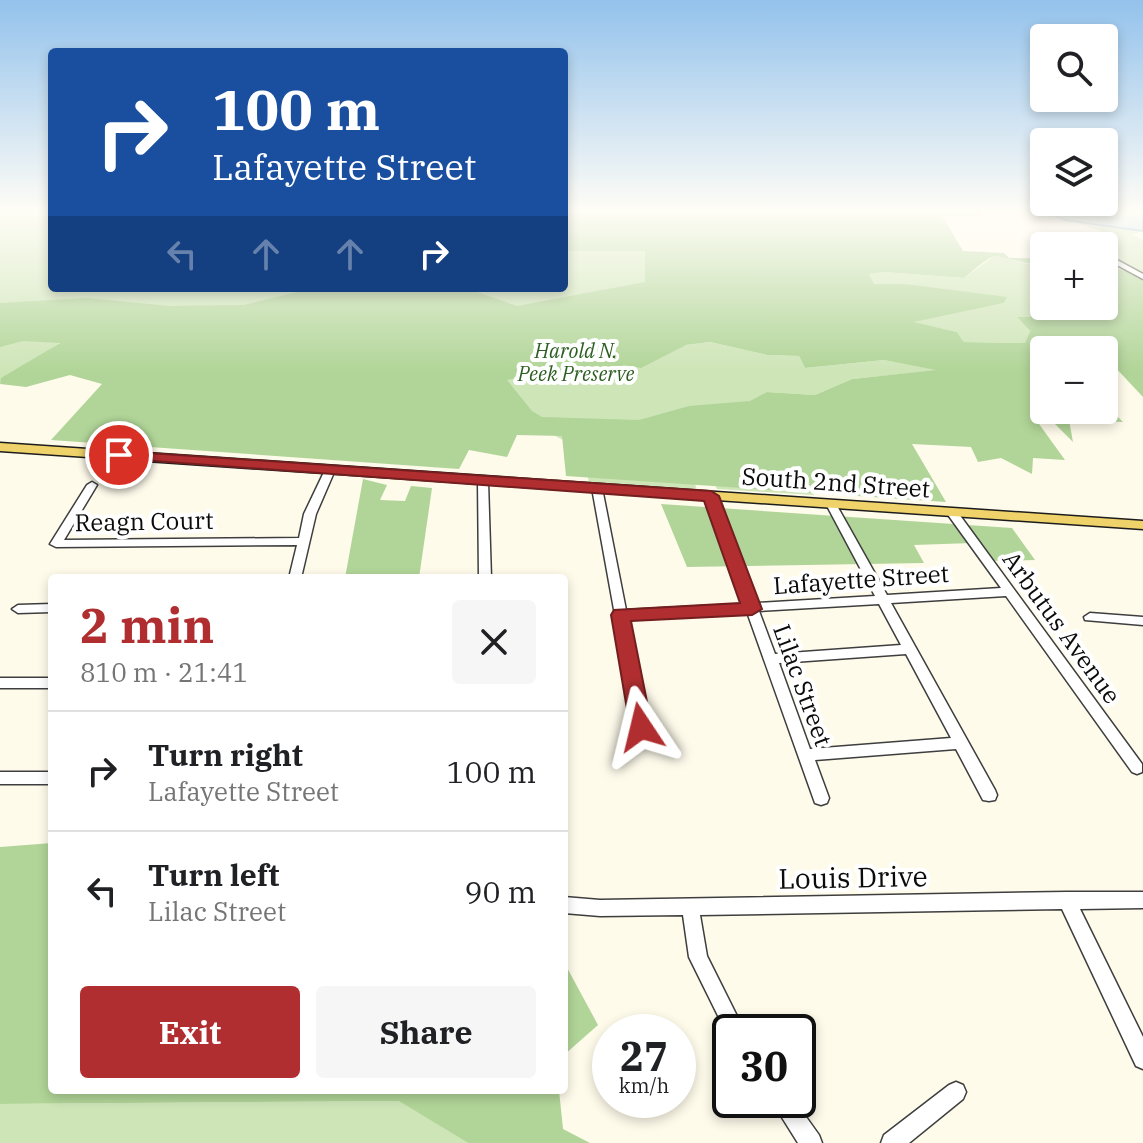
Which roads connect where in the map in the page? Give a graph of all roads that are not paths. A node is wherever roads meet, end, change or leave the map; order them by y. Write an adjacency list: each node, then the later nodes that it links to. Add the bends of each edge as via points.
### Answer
1 (1121, 264): 2 (street)
2 (1143, 277)
3 (0, 447): 4 (main road, South 2nd Street)
4 (330, 470): 5 (main road, South 2nd Street); 12 (street)
5 (483, 481): 7 (main road, South 2nd Street); 14 (street)
6 (92, 485): 12 (street, Reagn Court, via 56,544)
7 (597, 488): 8 (main road, South 2nd Street); 20 (street)
8 (711, 496): 9 (main road, South 2nd Street); 19 (street, Lilac Street)
9 (831, 504): 10 (main road, South 2nd Street); 16 (street)
10 (952, 512): 11 (main road, South 2nd Street); 15 (street, Arbutus Avenue)
11 (1143, 525)
12 (304, 541): 13 (street)
13 (296, 574)
14 (485, 574)
15 (1009, 592): 16 (street, Lafayette Street); 30 (street, Arbutus Avenue)
16 (883, 600): 19 (street, Lafayette Street); 23 (street)
17 (48, 608): 18 (street)
18 (18, 609)
19 (752, 609): 20 (street, Lafayette Street); 24 (street, Lilac Street)
20 (620, 615): 27 (street)
21 (1090, 617): 22 (street)
22 (1143, 621)
23 (909, 649): 24 (street); 28 (street)
24 (770, 659): 29 (street, Lilac Street)
25 (0, 683): 26 (street)
26 (48, 683)
27 (641, 727)
28 (960, 743): 29 (street); 33 (street)
29 (805, 755): 34 (street, Lilac Street)
30 (1137, 768)
31 (0, 778): 32 (street)
32 (48, 778)
33 (989, 795)
34 (821, 798)
35 (1067, 900): 36 (street, Louis Drive); 38 (street, Louis Drive); 40 (street)
36 (1143, 900)
37 (568, 905): 38 (street, Louis Drive)
38 (690, 906): 39 (street, via 698,957)
39 (726, 1014)
40 (1143, 1059)
41 (956, 1092): 44 (street)
42 (794, 1118): 43 (street)
43 (811, 1143)
44 (892, 1143)

